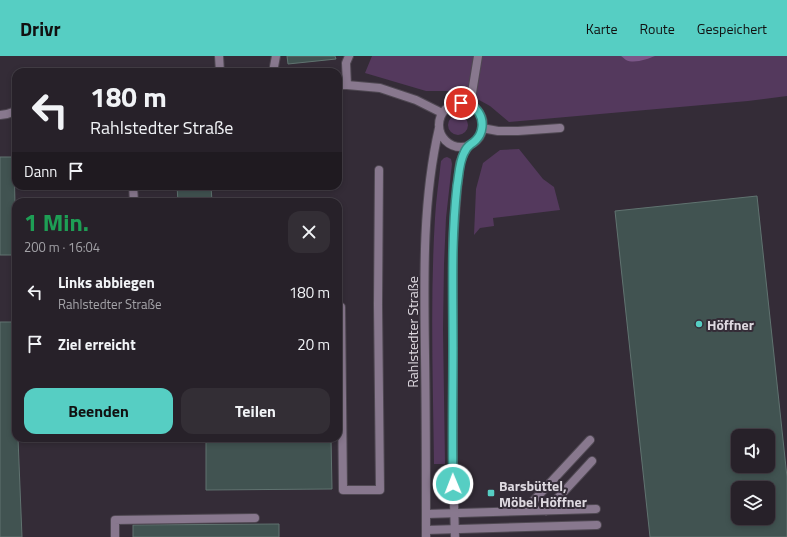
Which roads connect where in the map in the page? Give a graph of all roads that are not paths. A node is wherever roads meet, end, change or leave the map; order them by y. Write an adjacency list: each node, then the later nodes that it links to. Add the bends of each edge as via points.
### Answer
1 (219, 56): 5 (street)
2 (276, 56): 6 (street)
3 (349, 56): 8 (street, via 346,63)
4 (478, 56): 9 (street)
5 (220, 68)
6 (274, 68)
7 (342, 85): 8 (street)
8 (347, 85): 11 (street, via 380,88 416,100)
9 (470, 105): 11 (street, via 454,104); 14 (street, via 479,113)
10 (12, 112): 12 (street)
11 (442, 113): 13 (street, Rahlstedter Straße)
12 (0, 115)
13 (439, 128): 16 (street, via 443,137 451,144); 25 (street, Rahlstedter Straße, via 428,196 424,250)
14 (482, 128): 15 (street, via 498,131); 16 (street, via 477,140)
15 (560, 128)
16 (469, 145): 24 (street, via 460,163 453,242)
17 (378, 170): 18 (street, via 380,490 343,490)
18 (342, 398)
19 (590, 440): 22 (street)
20 (592, 461): 23 (street)
21 (596, 509): 23 (street)
22 (524, 511): 23 (street); 24 (street)
23 (546, 511)
24 (454, 513): 25 (street); 29 (street)
25 (426, 514): 28 (street, Rahlstedter Straße)
26 (255, 518): 30 (street, via 115,520)
27 (597, 525): 29 (street)
28 (426, 533): 29 (street)
29 (454, 533)
30 (115, 537)

